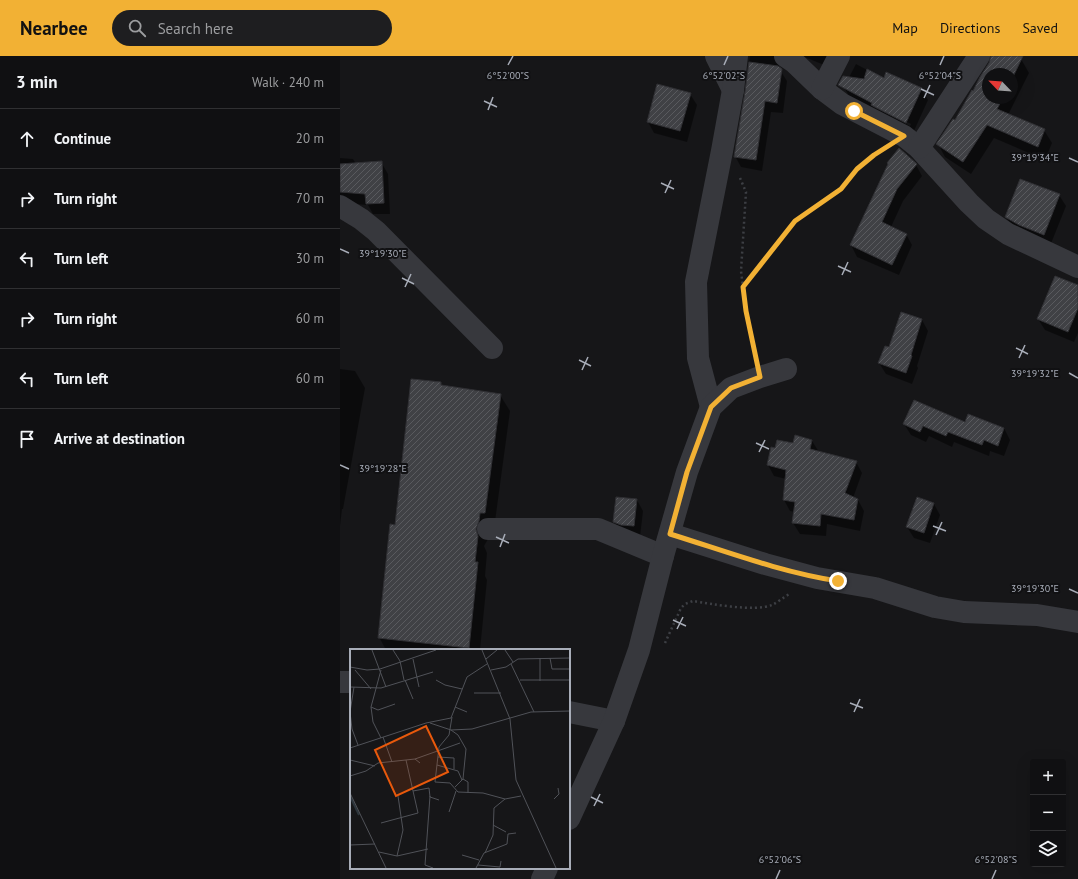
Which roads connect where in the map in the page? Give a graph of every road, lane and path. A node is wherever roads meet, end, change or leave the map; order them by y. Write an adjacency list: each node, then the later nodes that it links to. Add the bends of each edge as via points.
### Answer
1 (716, 56): 7 (street)
2 (737, 56): 7 (street)
3 (785, 56): 6 (street)
4 (839, 56): 6 (street)
5 (979, 56): 8 (street)
6 (822, 89): 8 (street, via 842,104)
7 (733, 90): 9 (street)
8 (911, 142): 11 (street, via 986,219 1008,234); 12 (path, via 874,155 857,169 841,189 795,221)
9 (722, 151): 12 (path, via 746,192 741,271); 16 (street, via 696,282 698,358)
10 (340, 206): 13 (street, via 376,231)
11 (1078, 267)
12 (743, 287): 15 (path)
13 (492, 348)
14 (786, 369): 15 (street)
15 (760, 377): 16 (street, via 731,388)
16 (711, 407): 18 (street, via 687,472)
17 (488, 529): 19 (street, via 598,529)
18 (670, 534): 19 (street); 20 (street)
19 (663, 556): 22 (street)
20 (817, 578): 21 (street, via 875,588 935,607 964,612 1037,615); 22 (path, via 771,605 750,608 693,601 685,604 662,646)
21 (1078, 622)
22 (639, 650): 24 (street)
23 (570, 712): 24 (street)
24 (614, 720): 25 (street)
25 (570, 817)
26 (547, 869): 27 (street)
27 (542, 879)

